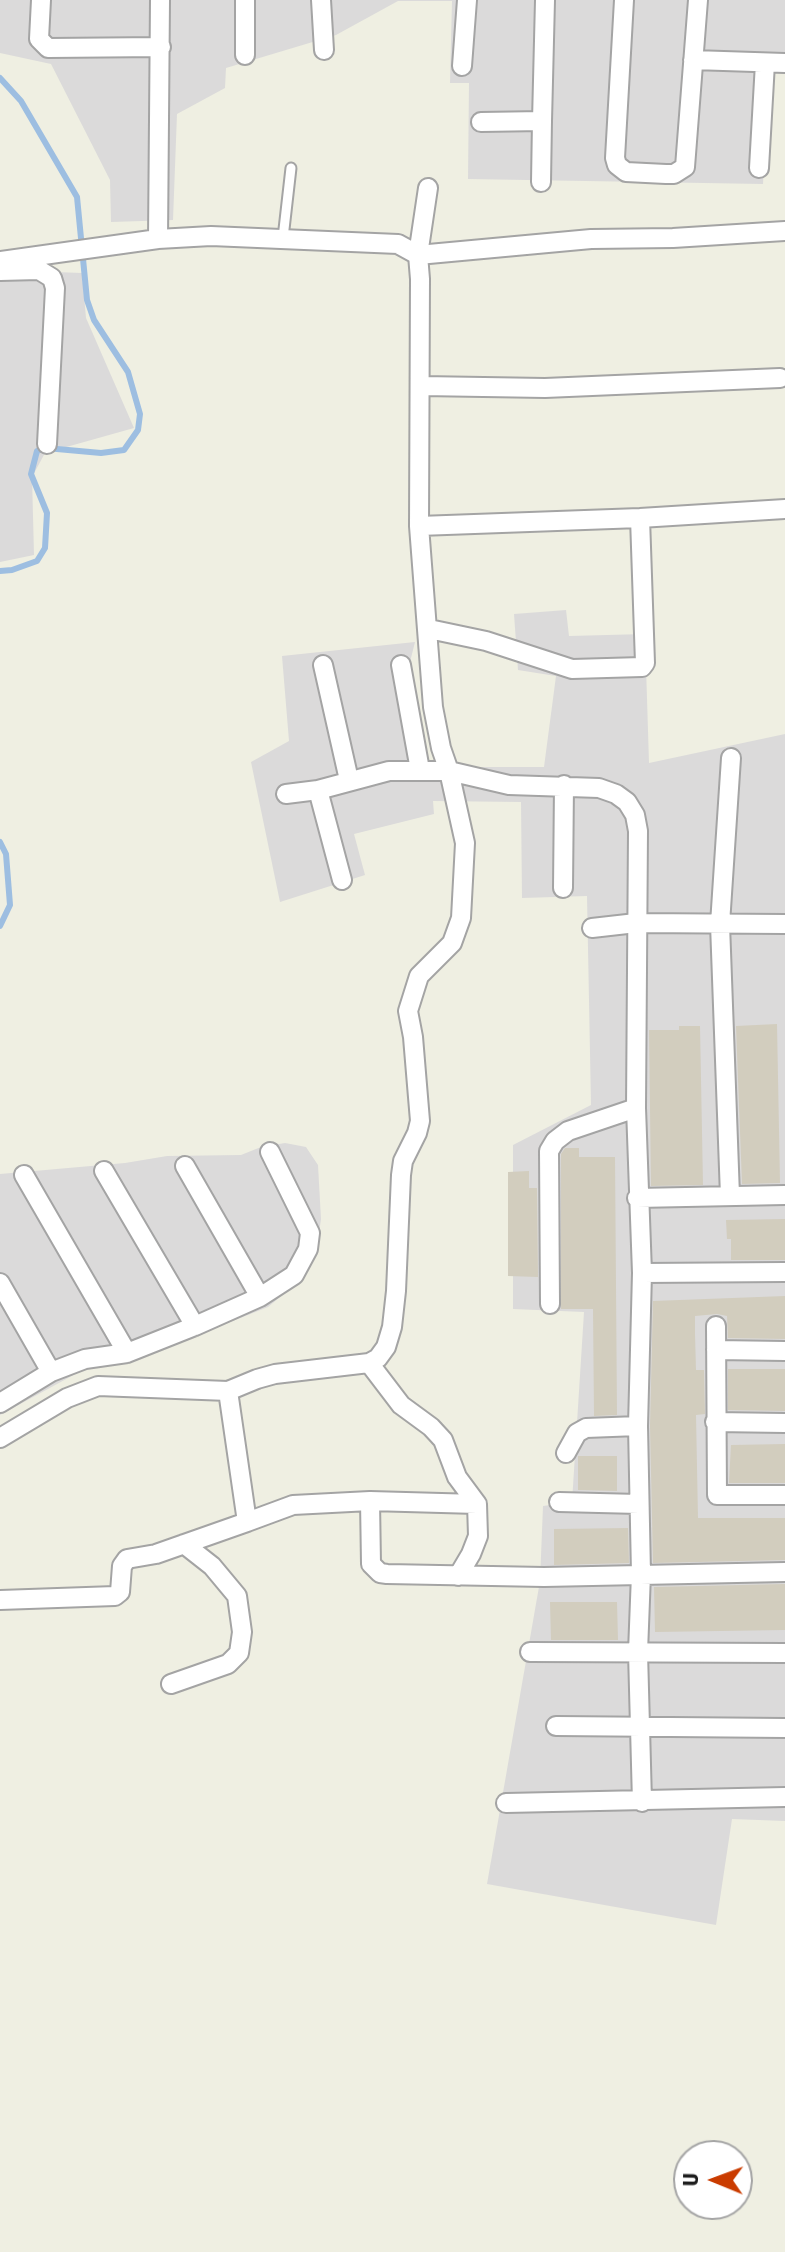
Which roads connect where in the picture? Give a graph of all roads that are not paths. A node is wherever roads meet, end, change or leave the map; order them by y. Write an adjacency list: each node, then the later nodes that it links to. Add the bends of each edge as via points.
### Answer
1 (41, 0): 9 (street, via 39,39 48,48)
2 (160, 0): 9 (street)
3 (245, 0): 11 (street)
4 (321, 0): 10 (street)
5 (467, 0): 15 (street)
6 (545, 0): 16 (street)
7 (624, 0): 12 (street, via 615,158 620,169 674,174 685,167)
8 (698, 0): 12 (street)
9 (161, 47): 24 (street)
10 (324, 50)
11 (245, 55)
12 (693, 60): 13 (street)
13 (765, 63): 14 (street); 19 (street)
14 (785, 63)
15 (462, 66)
16 (542, 121): 17 (street); 20 (street)
17 (481, 122)
18 (291, 168): 23 (lane)
19 (759, 168)
20 (541, 182)
21 (428, 188): 25 (street)
22 (785, 231): 25 (street, via 591,239)
23 (283, 238): 24 (street); 25 (street, via 386,242)
24 (158, 239): 26 (street)
25 (418, 255): 29 (street)
26 (0, 261)
27 (0, 271): 30 (street, via 39,270 52,278)
28 (780, 378): 29 (street, via 545,388)
29 (422, 386): 33 (street)
30 (47, 444)
31 (785, 509): 32 (street)
32 (640, 518): 33 (street); 34 (street, via 642,667 572,669)
33 (419, 526): 34 (street)
34 (429, 629): 39 (street, via 433,707)
35 (323, 665): 40 (street)
36 (401, 665): 38 (street)
37 (731, 758): 47 (street)
38 (420, 770): 39 (street); 40 (street)
39 (449, 771): 41 (street, via 509,785); 68 (street, via 465,843 461,918 452,943 419,976 408,1011 420,1121 401,1175 392,1327 386,1347)
40 (349, 780): 42 (street)
41 (564, 785): 45 (street); 46 (street, via 616,794 635,815)
42 (318, 790): 43 (street); 44 (street)
43 (286, 794)
44 (342, 880)
45 (563, 888)
46 (636, 923): 47 (street); 49 (street); 50 (street)
47 (720, 924): 48 (street); 56 (street)
48 (785, 924)
49 (592, 928)
50 (636, 1108): 57 (street); 62 (street, via 568,1131 549,1151)
51 (270, 1152): 61 (street, via 310,1233 294,1275)
52 (185, 1166): 61 (street)
53 (104, 1171): 63 (street)
54 (24, 1175): 67 (street)
55 (785, 1195): 56 (street)
56 (730, 1196): 57 (street)
57 (637, 1198): 59 (street)
58 (785, 1272): 59 (street)
59 (642, 1273): 74 (street)
60 (0, 1283): 69 (street)
61 (260, 1297): 63 (street)
62 (550, 1304)
63 (195, 1326): 67 (street)
64 (716, 1326): 65 (street)
65 (716, 1350): 66 (street); 72 (street)
66 (785, 1351)
67 (127, 1353): 69 (street, via 85,1359)
68 (369, 1363): 70 (street, via 275,1374); 80 (street, via 401,1405 443,1440 457,1477)
69 (51, 1372): 71 (street)
70 (228, 1391): 75 (street, via 98,1386); 82 (street)
71 (0, 1403)
72 (715, 1422): 73 (street); 77 (street, via 716,1504)
73 (785, 1423)
74 (638, 1426): 76 (street, via 586,1428); 81 (street)
75 (0, 1438)
76 (566, 1453)
77 (785, 1495)
78 (370, 1501): 80 (street); 82 (street, via 293,1505); 86 (street, via 371,1564 376,1569 387,1574)
79 (559, 1502): 81 (street)
80 (477, 1504): 86 (street, via 478,1536)
81 (639, 1504): 85 (street)
82 (247, 1522): 83 (street)
83 (184, 1544): 87 (street, via 127,1559 115,1596); 91 (street, via 237,1596 242,1632 239,1653 228,1664)
84 (785, 1572): 85 (street)
85 (641, 1574): 86 (street); 89 (street)
86 (458, 1576)
87 (0, 1600)
88 (530, 1652): 89 (street)
89 (638, 1652): 90 (street); 93 (street)
90 (785, 1653)
91 (171, 1684)
92 (556, 1726): 93 (street)
93 (640, 1727): 94 (street); 96 (street)
94 (785, 1728)
95 (785, 1797): 96 (street)
96 (642, 1802): 97 (street)
97 (506, 1803)

